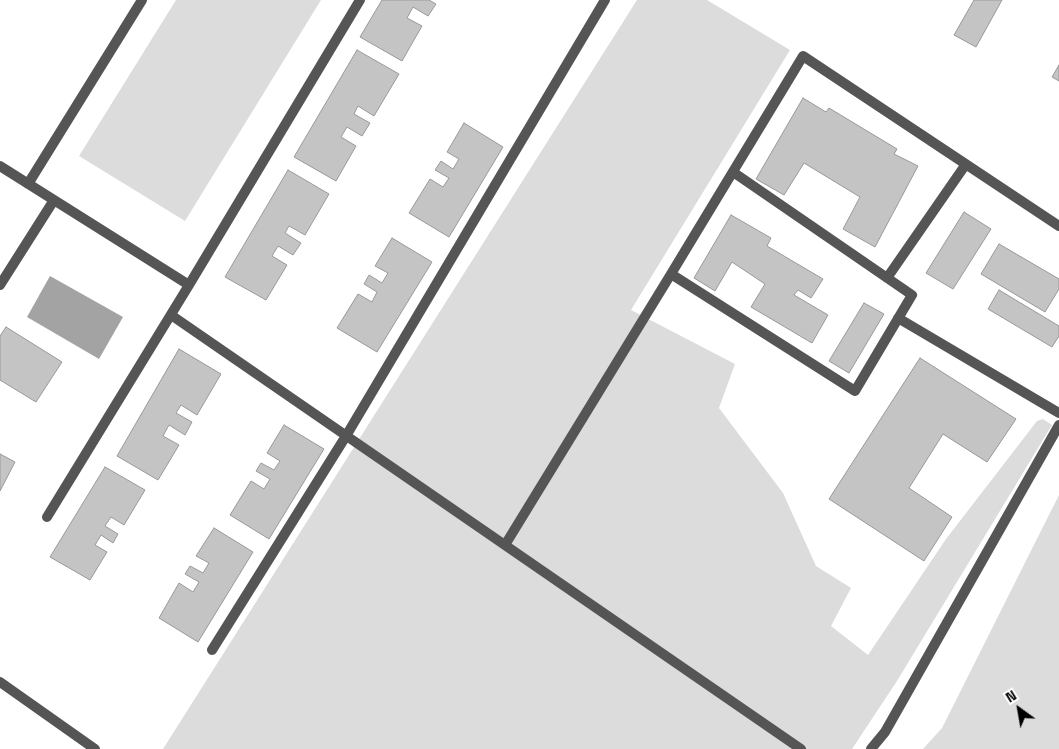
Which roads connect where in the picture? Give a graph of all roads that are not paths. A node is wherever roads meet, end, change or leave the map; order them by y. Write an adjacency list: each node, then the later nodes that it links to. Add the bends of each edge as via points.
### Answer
1 (142, 0): 7 (street)
2 (360, 0): 13 (street)
3 (605, 0): 18 (street)
4 (966, 164): 6 (street, via 803,56); 9 (street); 11 (street)
5 (0, 166): 7 (street)
6 (733, 172): 10 (street); 11 (street)
7 (28, 184): 8 (street)
8 (54, 200): 12 (street); 13 (street)
9 (1059, 226)
10 (671, 274): 15 (street, via 855,390); 20 (street)
11 (888, 278): 15 (street, via 912,295)
12 (0, 285)
13 (189, 285): 14 (street)
14 (171, 315): 18 (street); 19 (street)
15 (898, 318): 16 (street)
16 (1059, 412)
17 (1059, 425): 25 (street, via 885,732)
18 (346, 436): 20 (street); 21 (street)
19 (47, 517)
20 (505, 545): 24 (street)
21 (212, 650)
22 (0, 682): 23 (street)
23 (95, 749)
24 (801, 749)
25 (871, 749)

